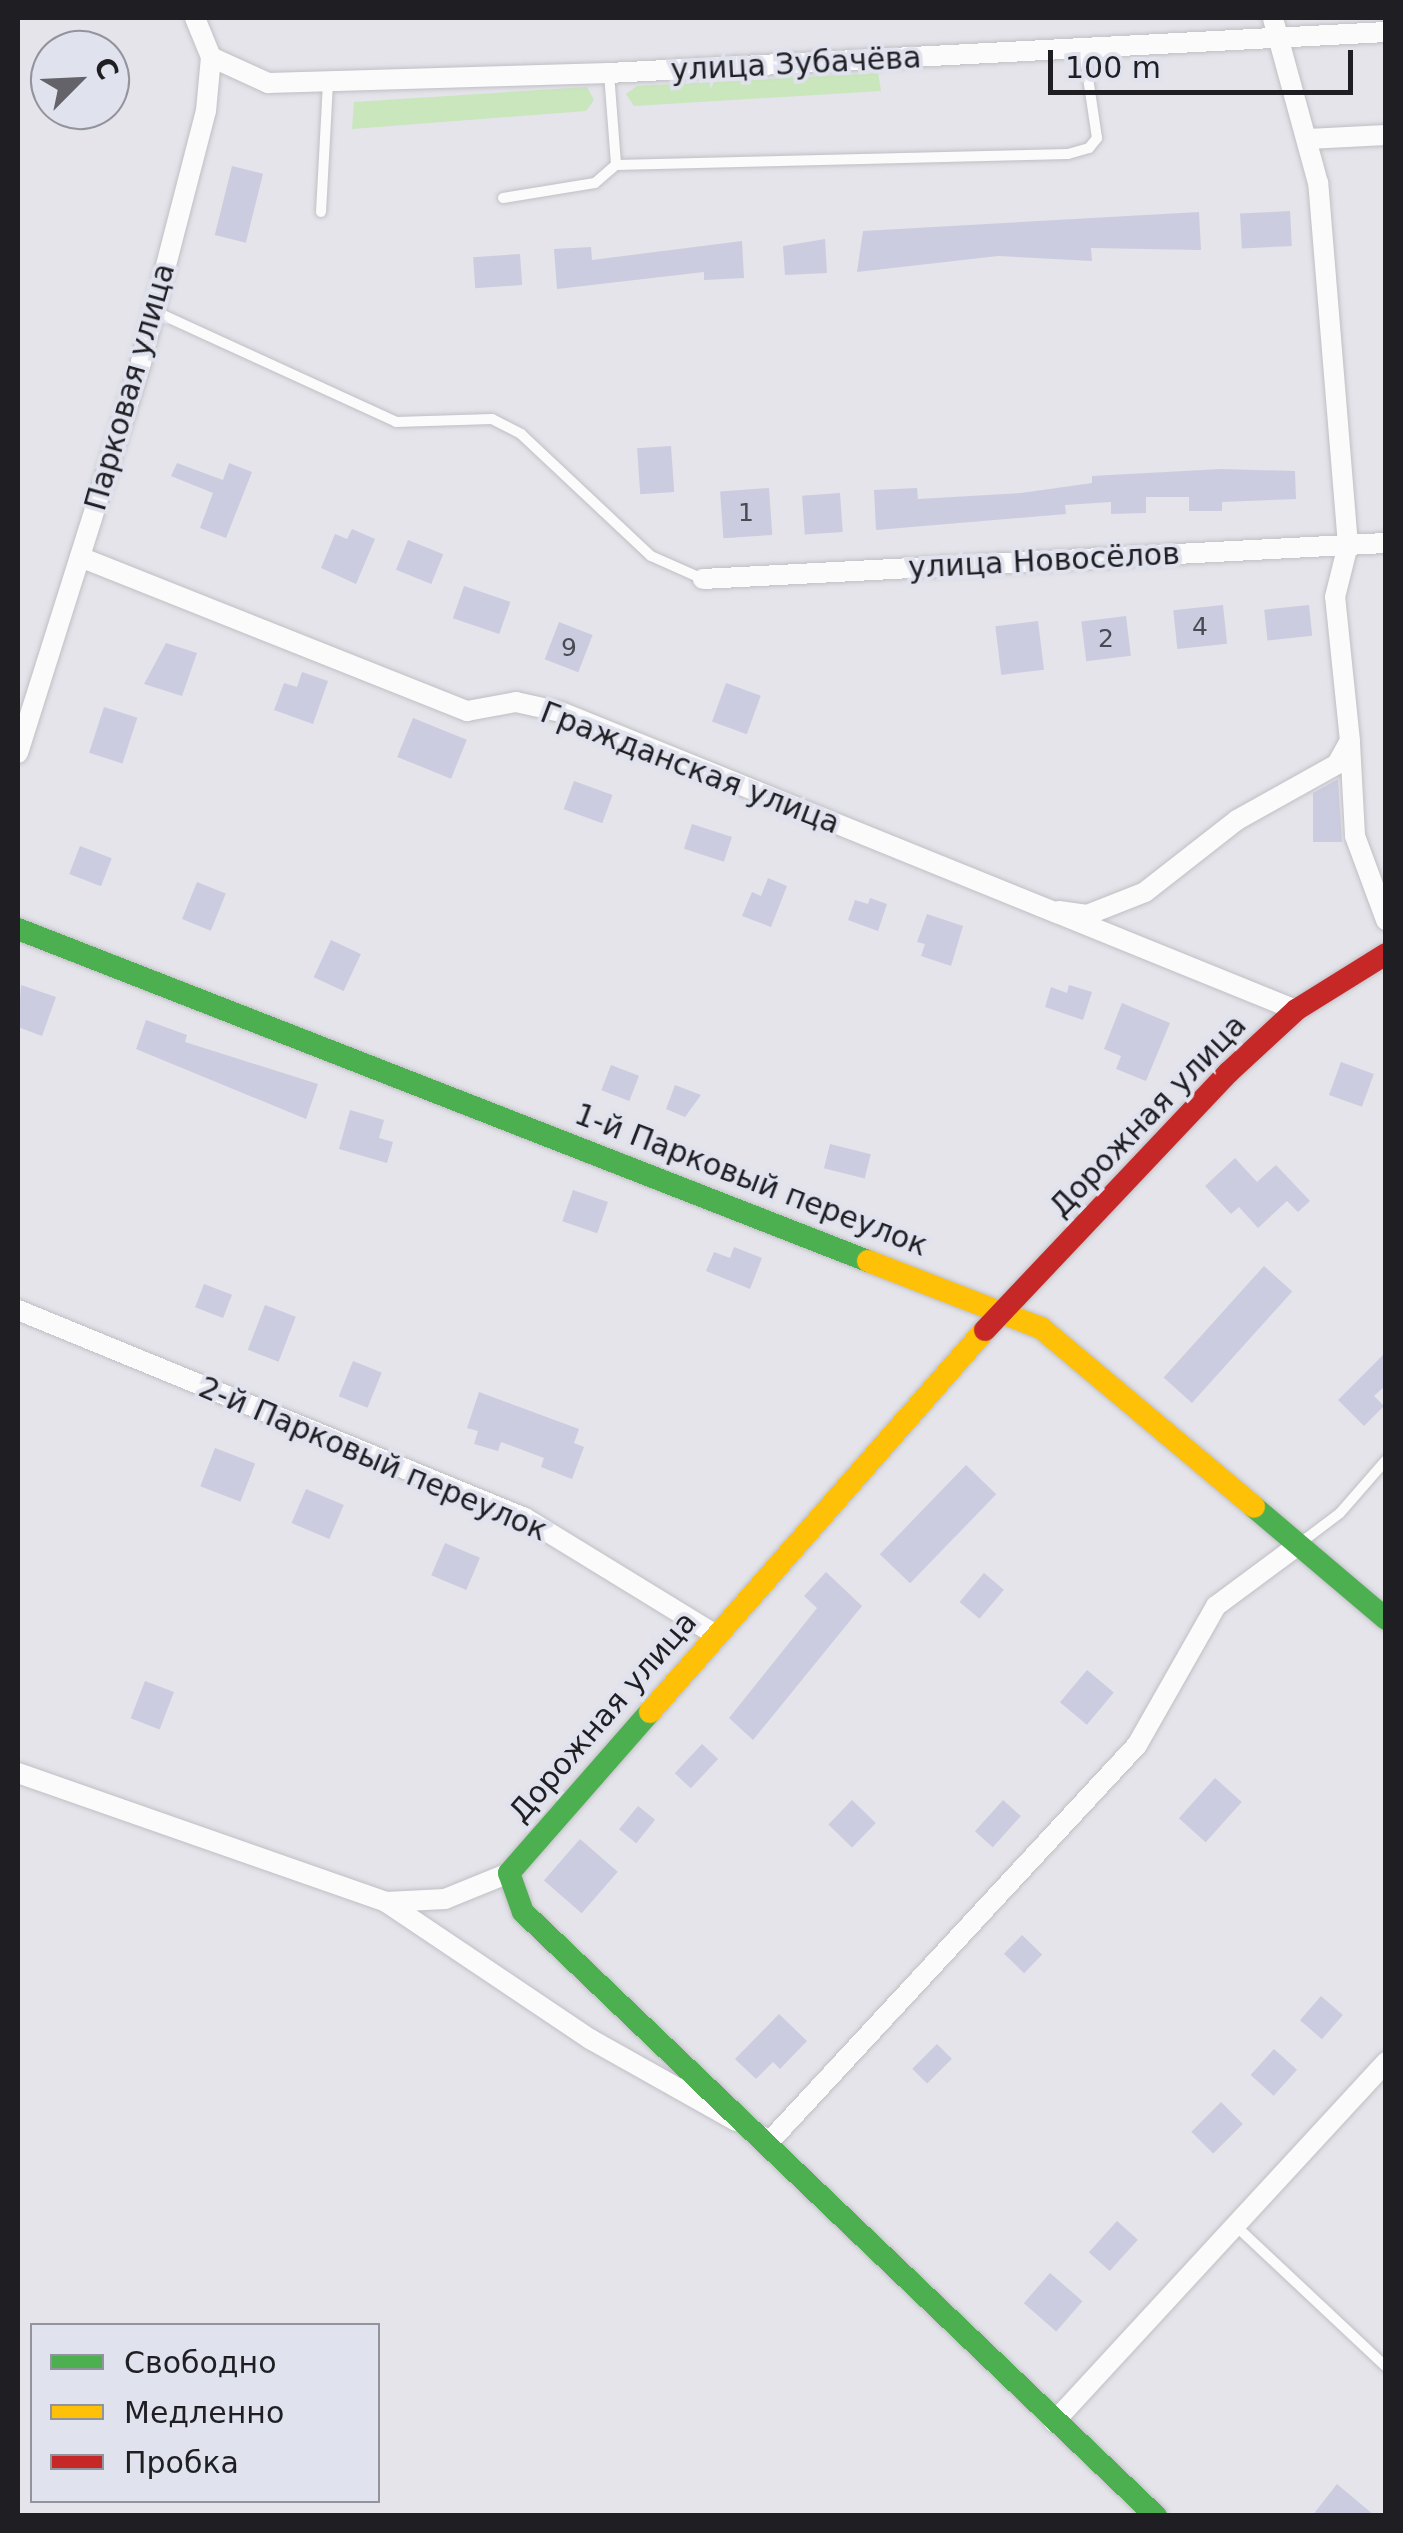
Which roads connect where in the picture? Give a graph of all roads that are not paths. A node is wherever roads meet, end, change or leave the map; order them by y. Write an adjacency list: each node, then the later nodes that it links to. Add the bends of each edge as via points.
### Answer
1 (195, 18): 6 (street, Парковая улица)
2 (1273, 18): 4 (street)
3 (1386, 32): 4 (street, улица Зубачёва)
4 (1274, 40): 5 (street, улица Зубачёва); 10 (street)
5 (1084, 51): 7 (street, улица Зубачёва); 11 (lane, via 1096,138 1089,148 1068,154)
6 (211, 57): 8 (street, улица Зубачёва, via 268,84); 14 (street, Парковая улица, via 206,112)
7 (609, 73): 8 (street, улица Зубачёва); 11 (lane)
8 (328, 82): 13 (lane)
9 (1386, 135): 10 (street)
10 (1308, 139): 16 (street, via 1318,183)
11 (616, 166): 12 (lane, via 595,183)
12 (504, 198)
13 (320, 212)
14 (154, 311): 17 (street, Парковая улица); 18 (lane, via 396,422 492,419 521,434 651,556)
15 (1386, 543): 16 (street, улица Новосёлов)
16 (1348, 545): 18 (street, улица Новосёлов); 19 (street, via 1335,597)
17 (80, 558): 20 (street, Парковая улица); 21 (street, Гражданская улица, via 467,711 516,702 561,712)
18 (703, 579)
19 (1350, 740): 21 (street, via 1337,764 1237,820 1145,892 1087,915); 22 (street, via 1355,836)
20 (18, 753)
21 (1034, 906): 25 (street, Гражданская улица)
22 (1386, 920)
23 (18, 929): 27 (street, 1-й Парковый переулок)
24 (1386, 954): 25 (street, Дорожная улица)
25 (1296, 1010): 27 (street, Дорожная улица)
26 (18, 1310): 31 (street, 2-й Парковый переулок, via 525,1518)
27 (1002, 1310): 29 (street, 1-й Парковый переулок, via 1076,1352); 31 (street, Дорожная улица)
28 (1386, 1460): 29 (lane, via 1340,1514)
29 (1298, 1545): 30 (street, 1-й Парковый переулок); 36 (street, via 1216,1606 1138,1745)
30 (1386, 1620)
31 (716, 1635): 33 (street, Дорожная улица)
32 (18, 1774): 34 (street)
33 (509, 1873): 34 (street, via 444,1900); 36 (street, via 524,1912)
34 (386, 1902): 36 (street, via 590,2040)
35 (1386, 2062): 37 (street)
36 (770, 2140): 39 (street)
37 (1235, 2225): 38 (lane); 39 (street)
38 (1386, 2368)
39 (1054, 2422): 40 (street)
40 (1156, 2516)

